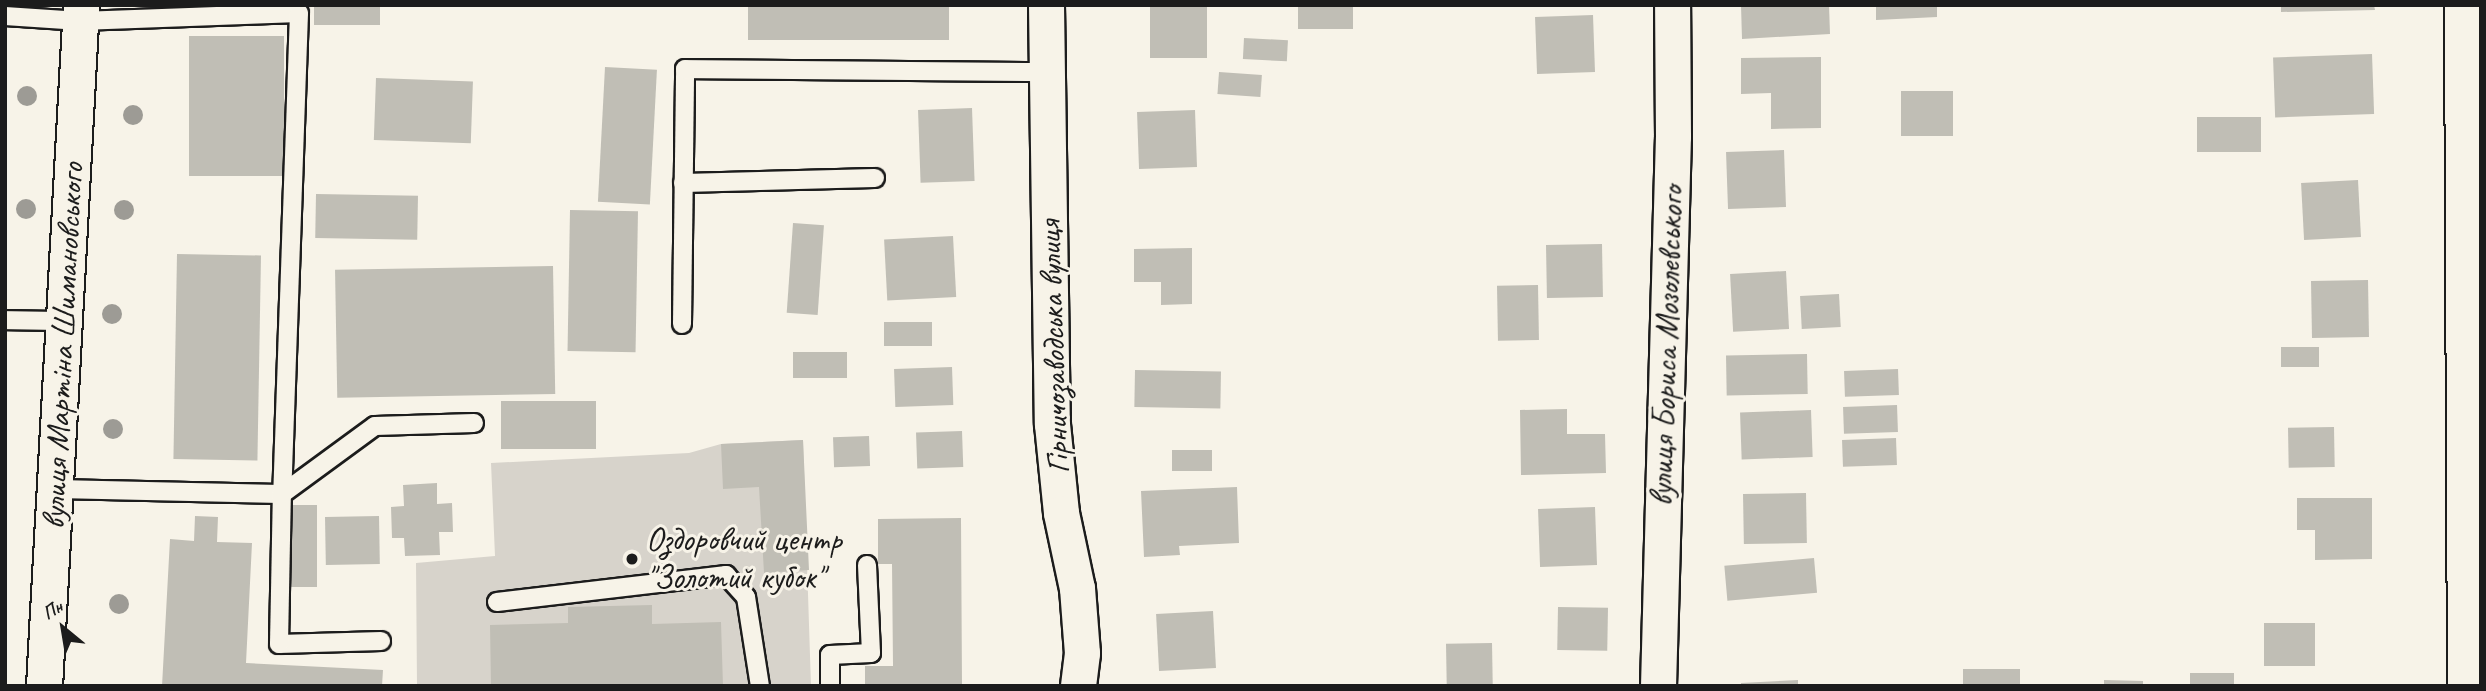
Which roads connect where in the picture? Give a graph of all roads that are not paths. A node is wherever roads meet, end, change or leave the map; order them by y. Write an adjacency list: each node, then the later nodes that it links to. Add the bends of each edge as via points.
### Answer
1 (1046, 5): 6 (street, Гірничозаводська вулиця)
2 (1671, 5): 22 (street, вулиця Бориса Мозолевського, via 1673,135)
3 (2462, 5): 23 (street)
4 (80, 13): 5 (lane); 10 (street, вулиця Мартіна Шимановського); 14 (lane, via 299,13)
5 (5, 16)
6 (1046, 72): 8 (lane, via 685,69); 21 (street, Гірничозаводська вулиця, via 1052,424 1061,513 1077,588 1082,653)
7 (874, 178): 8 (lane)
8 (683, 183): 11 (lane)
9 (5, 320): 10 (lane)
10 (65, 321): 13 (street, вулиця Мартіна Шимановського)
11 (682, 324)
12 (474, 423): 14 (lane, via 375,426)
13 (55, 489): 14 (lane); 18 (street, вулиця Мартіна Шимановського)
14 (282, 494): 17 (lane, via 279,644)
15 (867, 565): 20 (lane, via 871,653 830,656)
16 (497, 601): 19 (lane, via 726,575 746,597)
17 (381, 641)
18 (44, 686)
19 (760, 686)
20 (831, 686)
21 (1077, 686)
22 (1658, 686)
23 (2465, 686)

